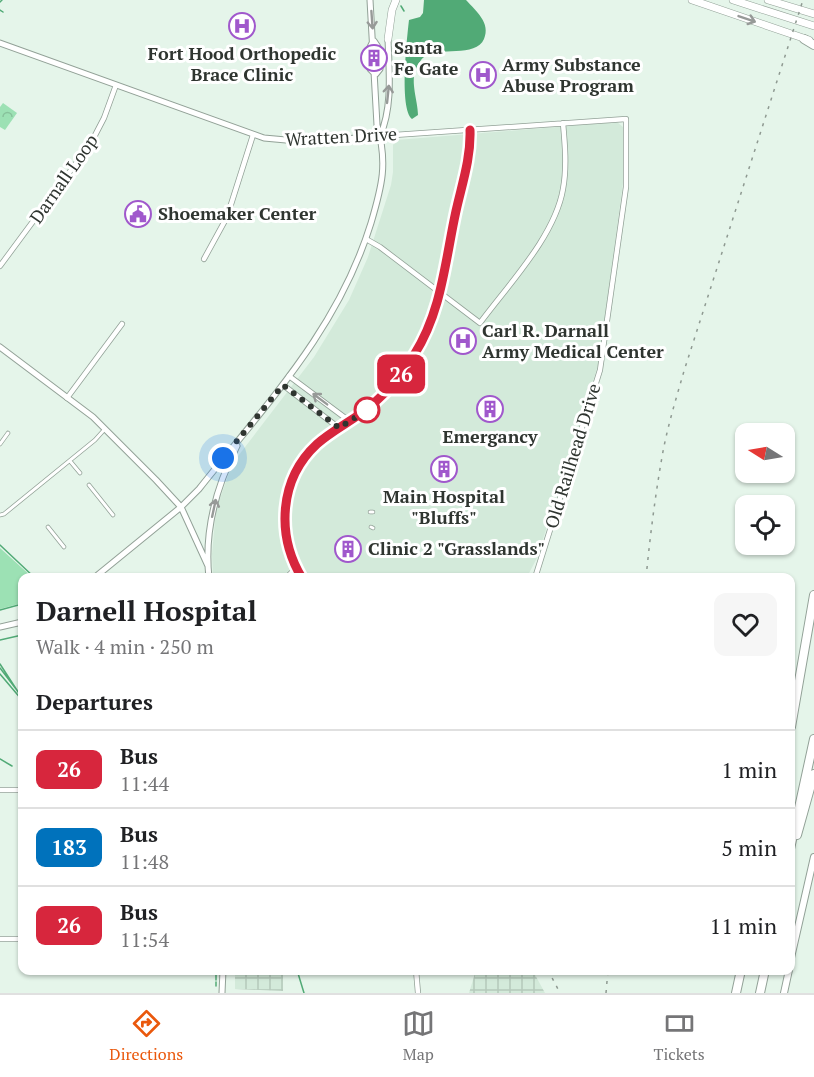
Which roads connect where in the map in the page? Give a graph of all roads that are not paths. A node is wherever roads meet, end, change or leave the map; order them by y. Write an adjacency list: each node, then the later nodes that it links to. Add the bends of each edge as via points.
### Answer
1 (370, 0): 17 (street, one-way to 17)
2 (396, 0): 8 (main road)
3 (692, 0): 9 (main road, one-way to 9)
4 (733, 0): 7 (main road)
5 (768, 0): 6 (main road)
6 (814, 12)
7 (814, 26)
8 (388, 39): 17 (street, one-way to 8, via 386,124 390,80)
9 (804, 39): 11 (highway)
10 (0, 43): 12 (street, Wratten Drive)
11 (814, 43)
12 (116, 86): 16 (street, Wratten Drive); 20 (street, Darnall Loop, via 91,143)
13 (626, 119): 14 (street, Wratten Drive); 47 (street, Old Railhead Drive, via 626,187 602,363)
14 (563, 123): 15 (street, Wratten Drive); 21 (street, via 566,164 560,201 534,251 480,323)
15 (470, 130): 17 (street, Wratten Drive); 21 (street, via 470,153)
16 (254, 135): 17 (street, Wratten Drive, via 292,142); 19 (street, via 227,217)
17 (380, 136): 18 (street, via 382,183)
18 (366, 239): 21 (street); 24 (street, via 333,312)
19 (204, 259)
20 (0, 267)
21 (441, 293): 27 (street, via 430,325 409,363 381,397)
22 (122, 324): 26 (street)
23 (0, 347): 26 (street)
24 (290, 376): 25 (street); 27 (street, one-way to 24)
25 (283, 385): 28 (street); 31 (street)
26 (67, 398): 29 (street)
27 (352, 420): 28 (street)
28 (339, 428): 42 (street, via 308,454 289,490 284,525)
29 (105, 429): 33 (street); 36 (street)
30 (8, 433): 32 (street)
31 (241, 438): 36 (street); 41 (street, one-way to 31, via 217,496)
32 (0, 444)
33 (69, 460): 34 (street); 37 (street)
34 (80, 473)
35 (89, 485): 38 (street)
36 (181, 507): 41 (street); 43 (street)
37 (0, 515)
38 (113, 515)
39 (48, 527): 40 (street)
40 (64, 547)
41 (208, 566): 44 (street)
42 (296, 568): 45 (street); 46 (street)
43 (100, 573)
44 (209, 573)
45 (291, 573)
46 (299, 573)
47 (537, 573)
48 (814, 596): 52 (highway)
49 (18, 623): 51 (street)
50 (814, 625): 53 (highway)
51 (0, 627)
52 (795, 705)
53 (795, 710)
54 (814, 739): 58 (highway)
55 (814, 774): 59 (highway)
56 (0, 790): 57 (street)
57 (18, 790)
58 (795, 827)
59 (795, 840)
60 (814, 857): 63 (main road)
61 (0, 939): 62 (street)
62 (18, 939)
63 (795, 940)
64 (223, 975): 69 (street)
65 (416, 975): 70 (street)
66 (740, 975): 71 (highway)
67 (764, 975): 72 (highway)
68 (788, 975): 73 (main road)
69 (222, 993)
70 (418, 993)
71 (736, 993)
72 (760, 993)
73 (784, 993)

